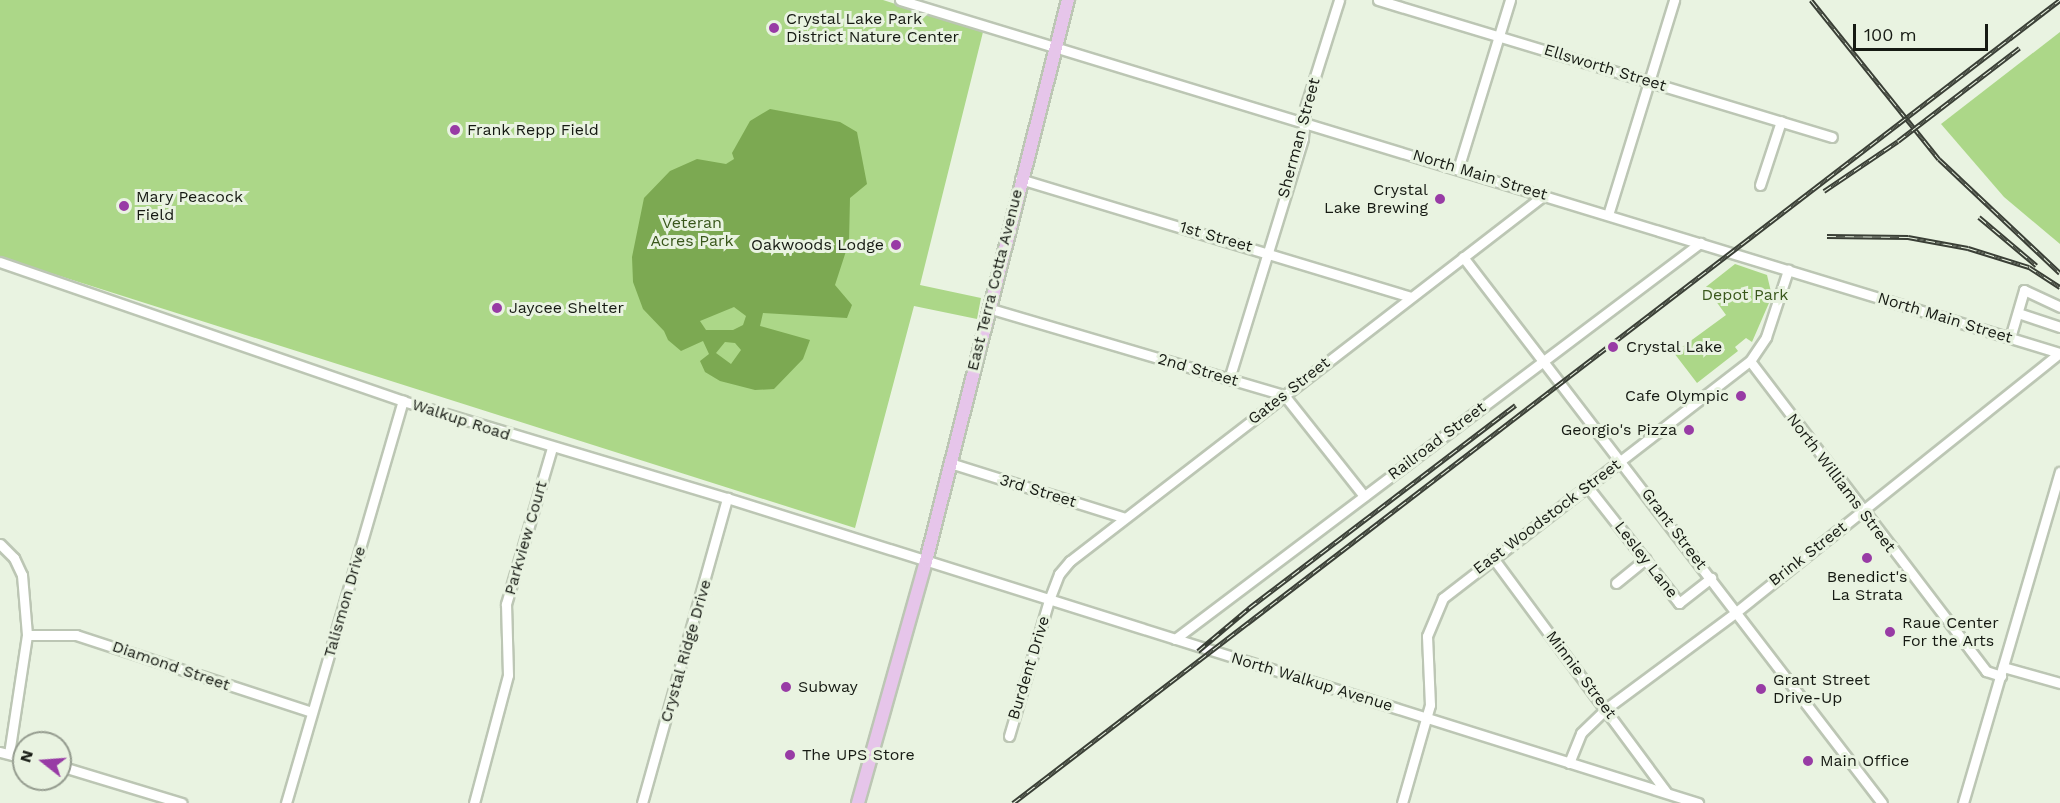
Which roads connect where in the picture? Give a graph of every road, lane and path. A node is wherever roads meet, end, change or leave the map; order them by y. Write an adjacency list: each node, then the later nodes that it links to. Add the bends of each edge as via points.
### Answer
1 (900, 0): 7 (street, North Main Street)
2 (1068, 0): 9 (main road, East Terra Cotta Avenue)
3 (1339, 0): 12 (street, Sherman Street)
4 (1378, 0): 8 (street, Ellsworth Street)
5 (1510, 0): 8 (street)
6 (1674, 0): 10 (street)
7 (914, 3): 9 (street, North Main Street)
8 (1499, 36): 10 (street, Ellsworth Street); 14 (street)
9 (1055, 47): 12 (street, North Main Street); 15 (main road, East Terra Cotta Avenue)
10 (1649, 81): 11 (street, Ellsworth Street); 18 (street)
11 (1781, 121): 13 (street, Ellsworth Street); 16 (street)
12 (1304, 122): 14 (street, North Main Street); 20 (street, Sherman Street)
13 (1832, 137)
14 (1458, 168): 17 (street, North Main Street)
15 (1020, 179): 20 (street, 1st Street); 26 (main road, East Terra Cotta Avenue)
16 (1760, 185)
17 (1544, 195): 18 (street, North Main Street); 21 (street, Gates Street)
18 (1608, 215): 19 (street, North Main Street)
19 (1700, 243): 23 (street, North Main Street); 31 (street, Railroad Street)
20 (1267, 252): 24 (street, 1st Street); 33 (street, Sherman Street)
21 (1463, 257): 24 (street, Gates Street); 31 (street, Grant Street)
22 (0, 262): 35 (street, Walkup Road)
23 (1788, 270): 29 (street, North Main Street); 32 (street, via 1767,337)
24 (1410, 297): 34 (street, Gates Street)
25 (2060, 307): 27 (street, via 2024,290)
26 (988, 308): 33 (street, 2nd Street); 38 (main road, East Terra Cotta Avenue)
27 (2018, 313): 28 (street); 29 (street)
28 (2060, 327)
29 (2010, 338): 30 (street, North Main Street)
30 (2059, 353): 43 (street, Brink Street)
31 (1544, 361): 37 (street, Grant Street); 41 (street, Railroad Street)
32 (1750, 361): 37 (street, East Woodstock Street); 43 (street, North Williams Street)
33 (1229, 379): 34 (street, 2nd Street)
34 (1284, 395): 41 (street); 44 (street, Gates Street)
35 (403, 401): 36 (street, Walkup Road); 58 (street, Talismon Drive)
36 (552, 448): 42 (street, Walkup Road); 67 (street, Parkview Court, via 506,604 508,675)
37 (1621, 461): 40 (street, East Woodstock Street); 49 (street, Grant Street)
38 (950, 463): 44 (street, 3rd Street); 48 (main road, East Terra Cotta Avenue)
39 (2060, 472): 55 (street)
40 (1587, 486): 46 (street, East Woodstock Street); 47 (street, Lesley Lane)
41 (1364, 496): 54 (street, Railroad Street)
42 (727, 498): 48 (street, Walkup Road); 68 (street, Crystal Ridge Drive)
43 (1862, 511): 52 (street, Brink Street); 55 (street, North Williams Street, via 1986,671)
44 (1125, 518): 51 (street, Gates Street, via 1064,567)
45 (0, 544): 53 (street, via 14,558 22,575)
46 (1492, 558): 57 (street, Minnie Street); 59 (street, East Woodstock Street, via 1443,598 1433,616 1428,636 1431,694)
47 (1646, 559): 49 (street, Lesley Lane, via 1679,603); 50 (street)
48 (926, 561): 51 (street, North Walkup Avenue); 69 (main road, East Terra Cotta Avenue)
49 (1710, 578): 52 (street, Grant Street)
50 (1616, 583)
51 (1049, 600): 54 (street, North Walkup Avenue); 60 (street, Burdent Drive)
52 (1735, 613): 57 (street, Brink Street); 72 (street, Grant Street)
53 (27, 635): 58 (street, Diamond Street, via 76,635); 61 (street)
54 (1175, 639): 59 (street, North Walkup Avenue)
55 (2002, 671): 56 (street, North Williams Street); 73 (street)
56 (2060, 683)
57 (1606, 708): 62 (street, Brink Street, via 1581,733); 64 (street, Minnie Street)
58 (312, 712): 66 (street, Talismon Drive)
59 (1427, 718): 62 (street, North Walkup Avenue); 70 (street, East Woodstock Street)
60 (1009, 736)
61 (4, 753)
62 (1569, 763): 64 (street, North Walkup Avenue)
63 (72, 770): 65 (street)
64 (1667, 793): 71 (street, North Walkup Avenue)
65 (182, 803)
66 (286, 803)
67 (474, 803)
68 (642, 803)
69 (858, 803)
70 (1402, 803)
71 (1697, 803)
72 (1882, 803)
73 (1963, 803)

